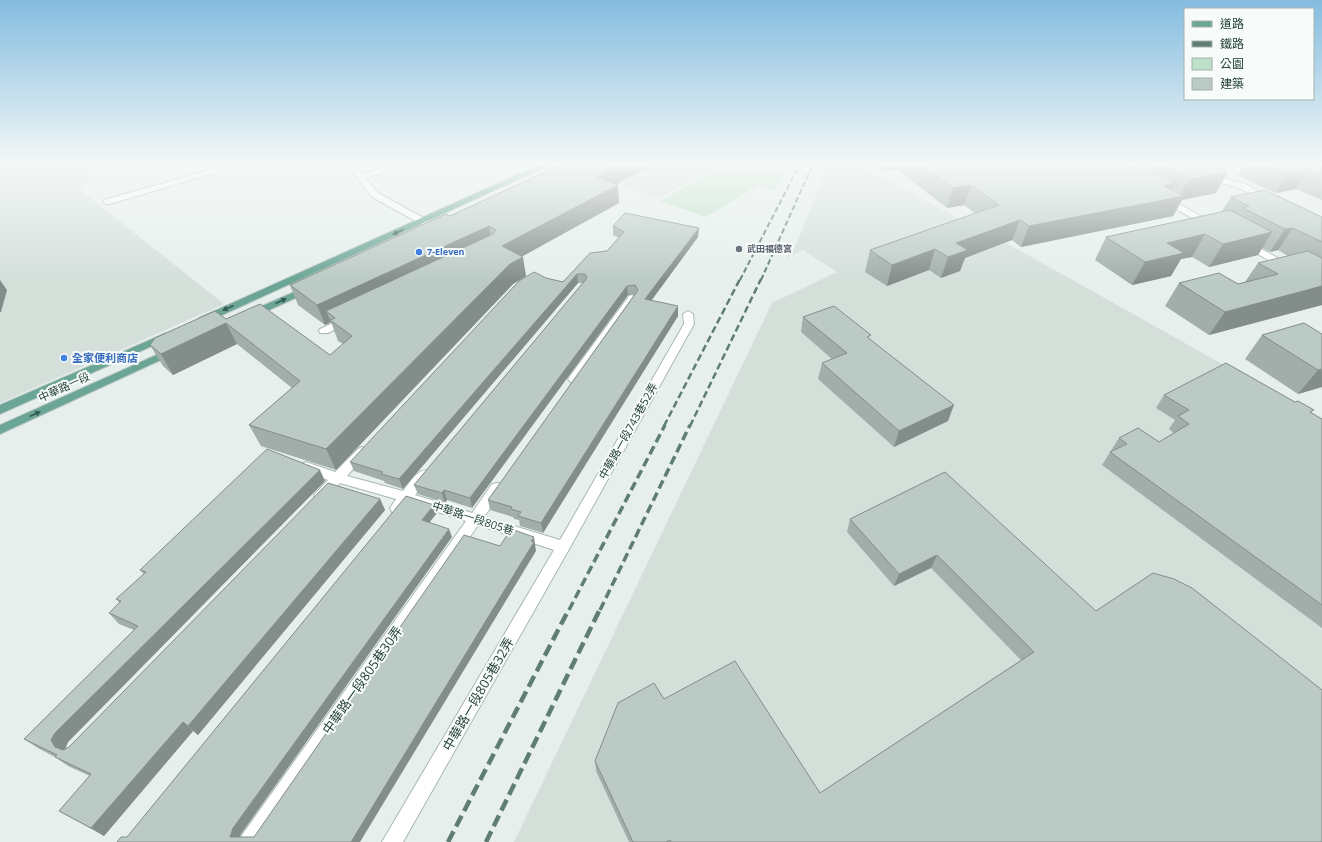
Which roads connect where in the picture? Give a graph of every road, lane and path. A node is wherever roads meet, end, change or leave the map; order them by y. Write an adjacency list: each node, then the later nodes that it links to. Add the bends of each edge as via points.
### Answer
1 (390, 203): 4 (street)
2 (462, 203): 4 (main road)
3 (1172, 203): 6 (street)
4 (423, 221): 5 (street); 15 (main road, one-way to 15)
5 (442, 227): 7 (main road)
6 (1220, 230)
7 (423, 236)
8 (1241, 241): 9 (street)
9 (1296, 272)
10 (316, 285): 14 (main road, one-way to 10)
11 (632, 298): 19 (street)
12 (688, 314): 31 (street, 中華路一段743巷52弄, via 689,324)
13 (352, 317): 16 (street)
14 (244, 318)
15 (197, 322)
16 (324, 331)
17 (176, 332): 20 (main road, 中華路一段)
18 (179, 348): 21 (main road, 中華路一段, one-way to 18)
19 (567, 389)
20 (0, 410)
21 (0, 430)
22 (370, 443): 25 (street)
23 (294, 463): 25 (street, 中華路一段805巷)
24 (431, 466): 27 (street)
25 (338, 478): 27 (street, 中華路一段805巷); 28 (street)
26 (503, 480): 29 (street, 中華路一段805巷30弄)
27 (406, 497): 29 (street, 中華路一段805巷); 30 (street)
28 (311, 506)
29 (475, 518): 31 (street, 中華路一段805巷); 32 (street, 中華路一段805巷30弄)
30 (386, 521)
31 (563, 547): 33 (street, 中華路一段805巷32弄)
32 (250, 842)
33 (392, 842)

